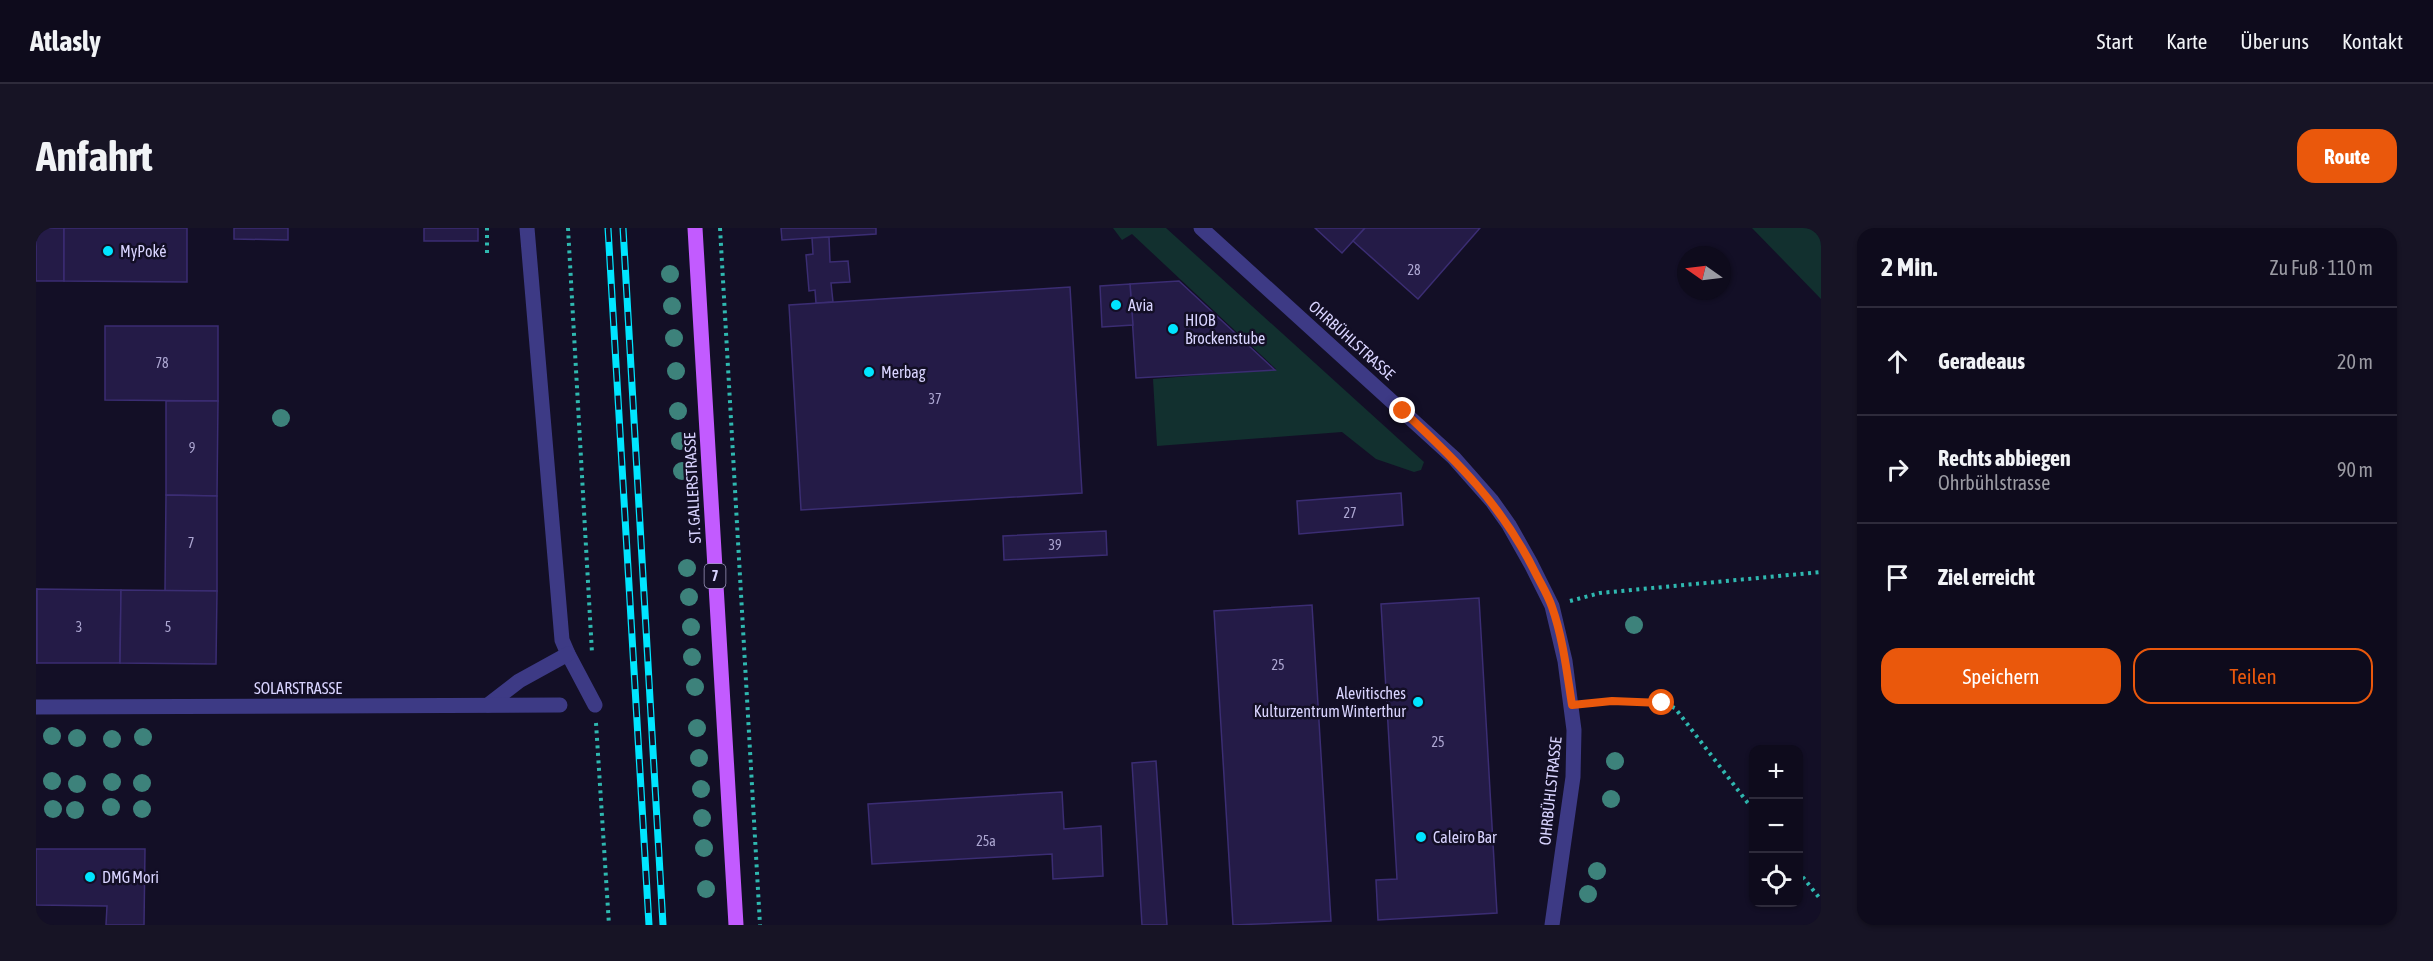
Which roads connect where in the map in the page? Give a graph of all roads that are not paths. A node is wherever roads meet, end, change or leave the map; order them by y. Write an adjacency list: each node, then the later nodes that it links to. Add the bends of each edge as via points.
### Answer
1 (527, 228): 4 (street, via 562,640)
2 (695, 228): 9 (main road, ST. GALLERSTRASSE / 7)
3 (1201, 228): 10 (street, OHRBÜHLSTRASSE, via 1454,458 1509,525 1552,606 1572,705 1573,777)
4 (568, 654): 5 (street, via 519,681); 7 (street)
5 (488, 705): 6 (street, SOLARSTRASSE); 8 (street, SOLARSTRASSE)
6 (560, 705)
7 (595, 705)
8 (36, 707)
9 (736, 925)
10 (1552, 925)

